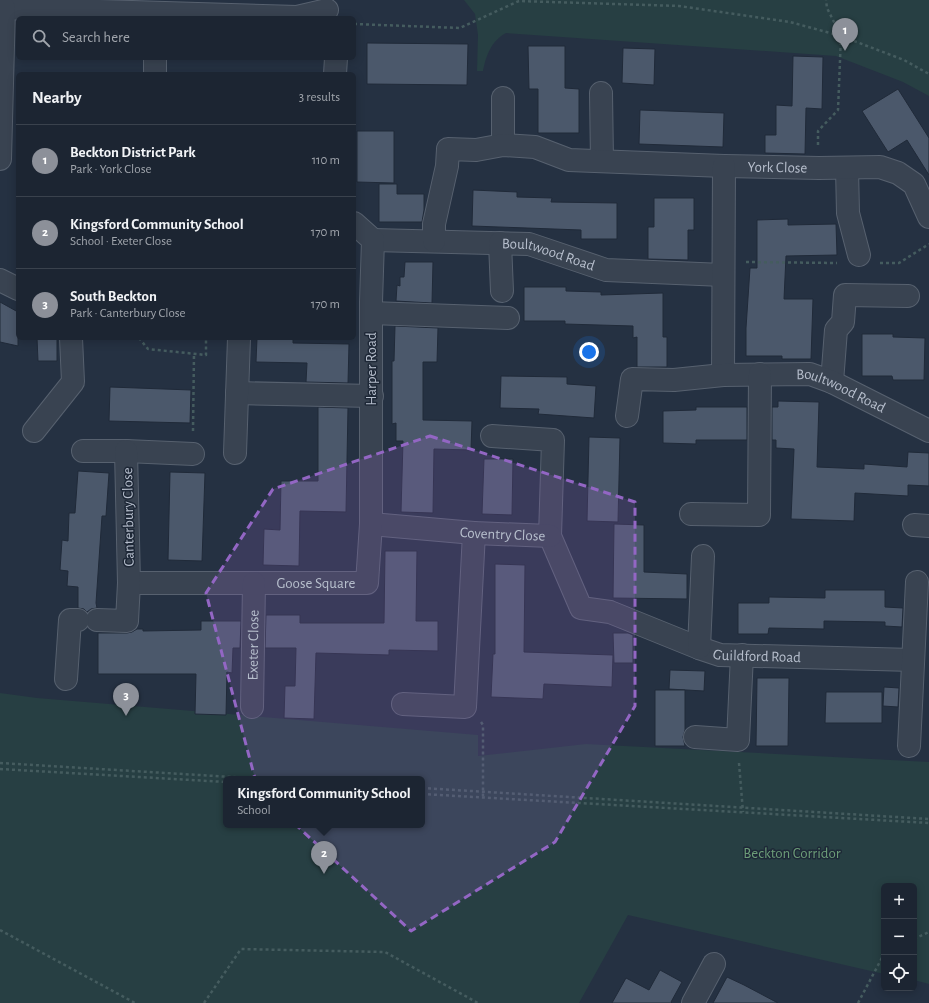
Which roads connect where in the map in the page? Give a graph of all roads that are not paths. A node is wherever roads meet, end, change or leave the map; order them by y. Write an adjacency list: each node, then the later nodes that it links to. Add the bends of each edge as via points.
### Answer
1 (2, 8): 3 (street); 11 (street)
2 (329, 9): 4 (street)
3 (154, 16)
4 (301, 16)
5 (155, 60): 7 (street)
6 (336, 60): 8 (street)
7 (155, 72)
8 (335, 72)
9 (601, 93): 14 (street)
10 (503, 98): 12 (street)
11 (9, 126): 13 (street)
12 (503, 145): 14 (street, York Close, via 535,148 569,160); 20 (street, York Close, via 476,150 448,149 447,166 434,224)
13 (0, 159)
14 (602, 161): 15 (street, York Close)
15 (724, 166): 16 (street, York Close); 23 (street)
16 (847, 168): 17 (street, York Close, via 880,167 898,173 914,184); 22 (street, via 848,213)
17 (929, 216)
18 (356, 226): 19 (street)
19 (373, 240): 20 (street, Boultwood Road); 28 (street, Harper Road)
20 (434, 241): 21 (street, Boultwood Road)
21 (500, 243): 23 (street, Boultwood Road, via 529,244 606,270); 26 (street)
22 (859, 261)
23 (723, 269): 33 (street)
24 (0, 280): 25 (street)
25 (16, 288)
26 (502, 291)
27 (908, 296): 34 (street, via 845,295 843,322 836,330)
28 (371, 313): 29 (street); 36 (street, Harper Road)
29 (508, 318)
30 (71, 340): 38 (street, via 73,382)
31 (239, 340): 35 (street)
32 (760, 374): 33 (street, Boultwood Road); 34 (street, Boultwood Road, via 810,374); 45 (street, via 758,515)
33 (723, 375): 37 (street, Boultwood Road, via 674,380 632,379)
34 (832, 382): 39 (street, Boultwood Road)
35 (237, 393): 36 (street); 43 (street)
36 (372, 396): 46 (street, Harper Road)
37 (627, 416)
38 (34, 431)
39 (929, 431)
40 (492, 436): 48 (street, Coventry Close, via 553,440)
41 (83, 451): 42 (street, Canterbury Close)
42 (126, 451): 44 (street, Canterbury Close); 51 (street, Canterbury Close)
43 (235, 453)
44 (193, 454)
45 (691, 514)
46 (371, 524): 47 (street, Coventry Close); 52 (street, Goose Square, via 366,583)
47 (474, 533): 48 (street, Coventry Close); 57 (street, via 465,707)
48 (550, 536): 53 (street, Guildford Road, via 581,608 610,612)
49 (703, 556): 53 (street)
50 (917, 582): 55 (street)
51 (129, 583): 52 (street, Canterbury Close); 56 (street, Canterbury Close, via 127,621 70,620)
52 (254, 583): 58 (street, Exeter Close)
53 (699, 648): 54 (street, Guildford Road, via 720,655)
54 (742, 655): 55 (street, Guildford Road); 59 (street, via 738,740)
55 (913, 660): 60 (street)
56 (66, 678)
57 (403, 704)
58 (252, 707)
59 (695, 737)
60 (909, 746)
61 (714, 964): 62 (street)
62 (693, 1003)

